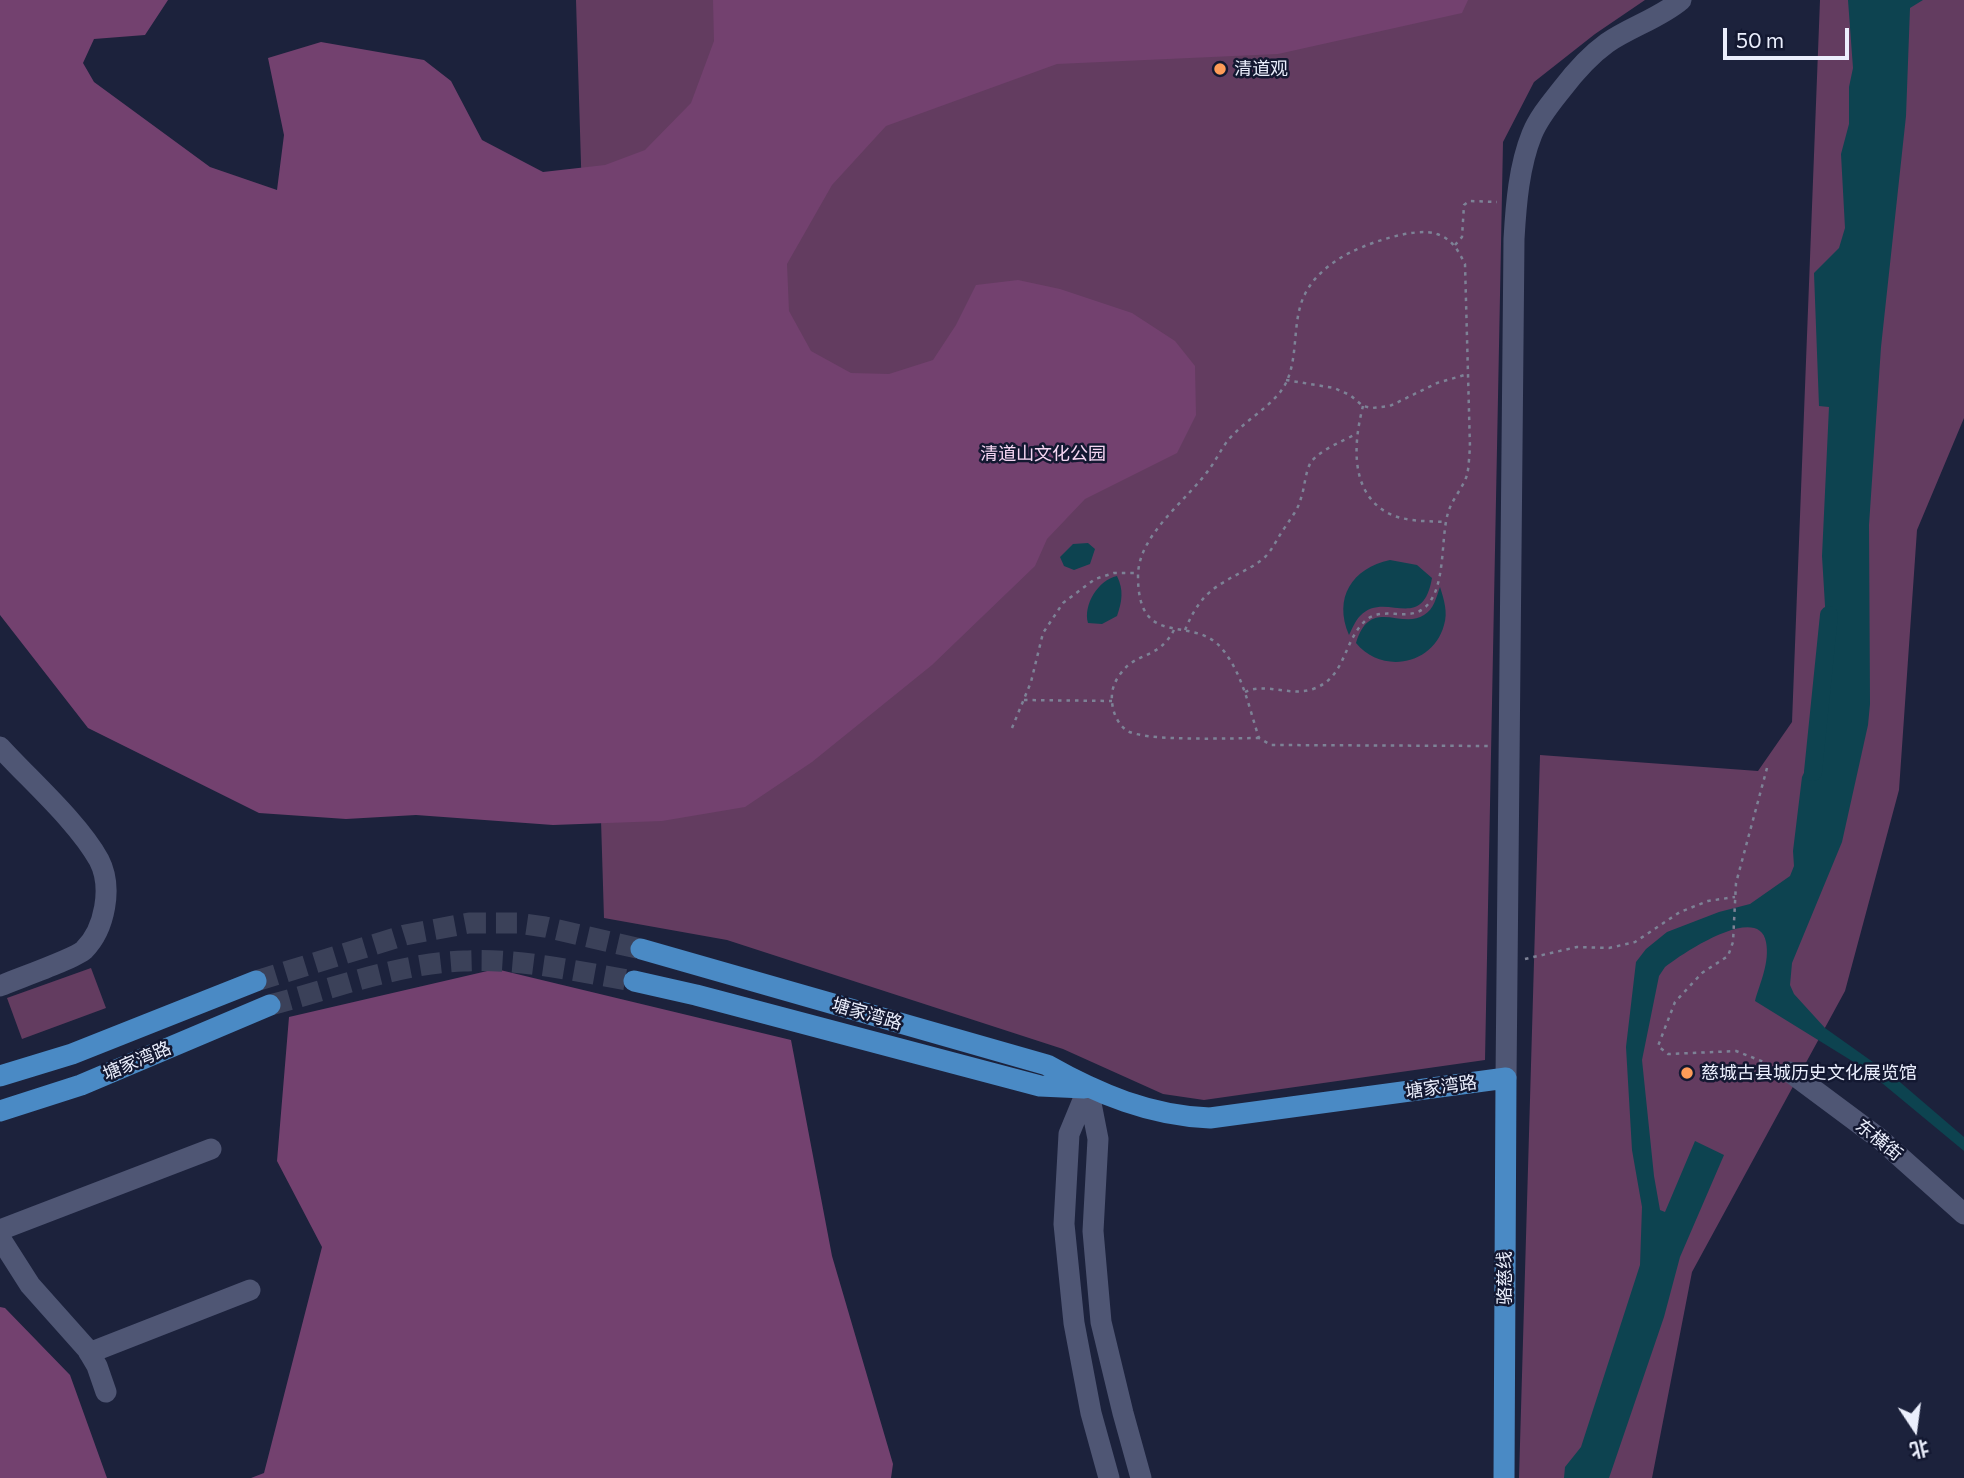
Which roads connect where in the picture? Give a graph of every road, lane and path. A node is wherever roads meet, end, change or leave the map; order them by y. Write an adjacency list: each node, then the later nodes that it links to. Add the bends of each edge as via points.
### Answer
1 (1681, 0): 2 (street, via 1605,45 1575,71 1533,133)
2 (1516, 203): 3 (path, via 1469,201 1464,205 1462,237); 17 (street)
3 (1455, 245): 4 (path, via 1465,264); 5 (path, via 1438,234 1406,232 1343,256 1318,275 1298,314)
4 (1468, 374): 6 (path, via 1390,406); 8 (path, via 1467,474)
5 (1286, 380): 6 (path, via 1334,388); 9 (path, via 1283,389 1221,447 1210,468 1147,543)
6 (1363, 406): 7 (path)
7 (1356, 434): 8 (path, via 1361,478 1386,513 1409,520); 11 (path, via 1316,457 1297,509 1274,546 1264,558 1206,594)
8 (1446, 522): 12 (path, via 1441,570 1425,607 1409,613 1384,612 1364,620 1336,673 1314,689 1294,693 1252,688)
9 (1138, 573): 10 (path, via 1144,611); 13 (path, via 1095,579 1063,603 1043,633)
10 (1174, 630): 11 (path); 14 (path, via 1160,650 1122,671 1111,692)
11 (1185, 631): 12 (path, via 1211,639 1223,649)
12 (1245, 692): 16 (path)
13 (1024, 700): 14 (path); 15 (path)
14 (1112, 701): 16 (path, via 1113,713 1126,730 1149,736)
15 (1012, 728)
16 (1259, 738): 17 (path, via 1271,745)
17 (1509, 746): 22 (street)
18 (0, 747): 25 (street, via 69,820 100,861 107,889 99,928 82,951)
19 (1767, 768): 20 (path)
20 (1735, 897): 22 (path, via 1680,912 1635,942 1609,948 1577,947); 27 (path, via 1728,956 1702,973 1675,1002 1658,1046 1668,1054 1736,1051)
21 (641, 949): 30 (main road, 塘家湾路, via 1047,1065)
22 (1507, 963): 29 (street)
23 (257, 981): 28 (main road, 塘家湾路, via 72,1054)
24 (634, 981): 30 (main road, 塘家湾路, via 1040,1086)
25 (0, 986)
26 (270, 1005): 31 (main road, 塘家湾路, via 81,1085)
27 (1790, 1072): 33 (street, 东横街, via 1880,1139)
28 (0, 1076)
29 (1506, 1078): 30 (main road, 塘家湾路, via 1210,1118 1162,1114); 41 (main road, 骆慈线)
30 (1088, 1088): 39 (street, via 1069,1134 1064,1224 1074,1324); 40 (street, via 1098,1139 1093,1231 1101,1322)
31 (0, 1111)
32 (211, 1149): 34 (street)
33 (1964, 1214)
34 (0, 1230)
35 (0, 1238): 37 (street, via 30,1285)
36 (250, 1290): 37 (street)
37 (89, 1353): 38 (street)
38 (106, 1392)
39 (1109, 1478)
40 (1141, 1478)
41 (1504, 1478)

